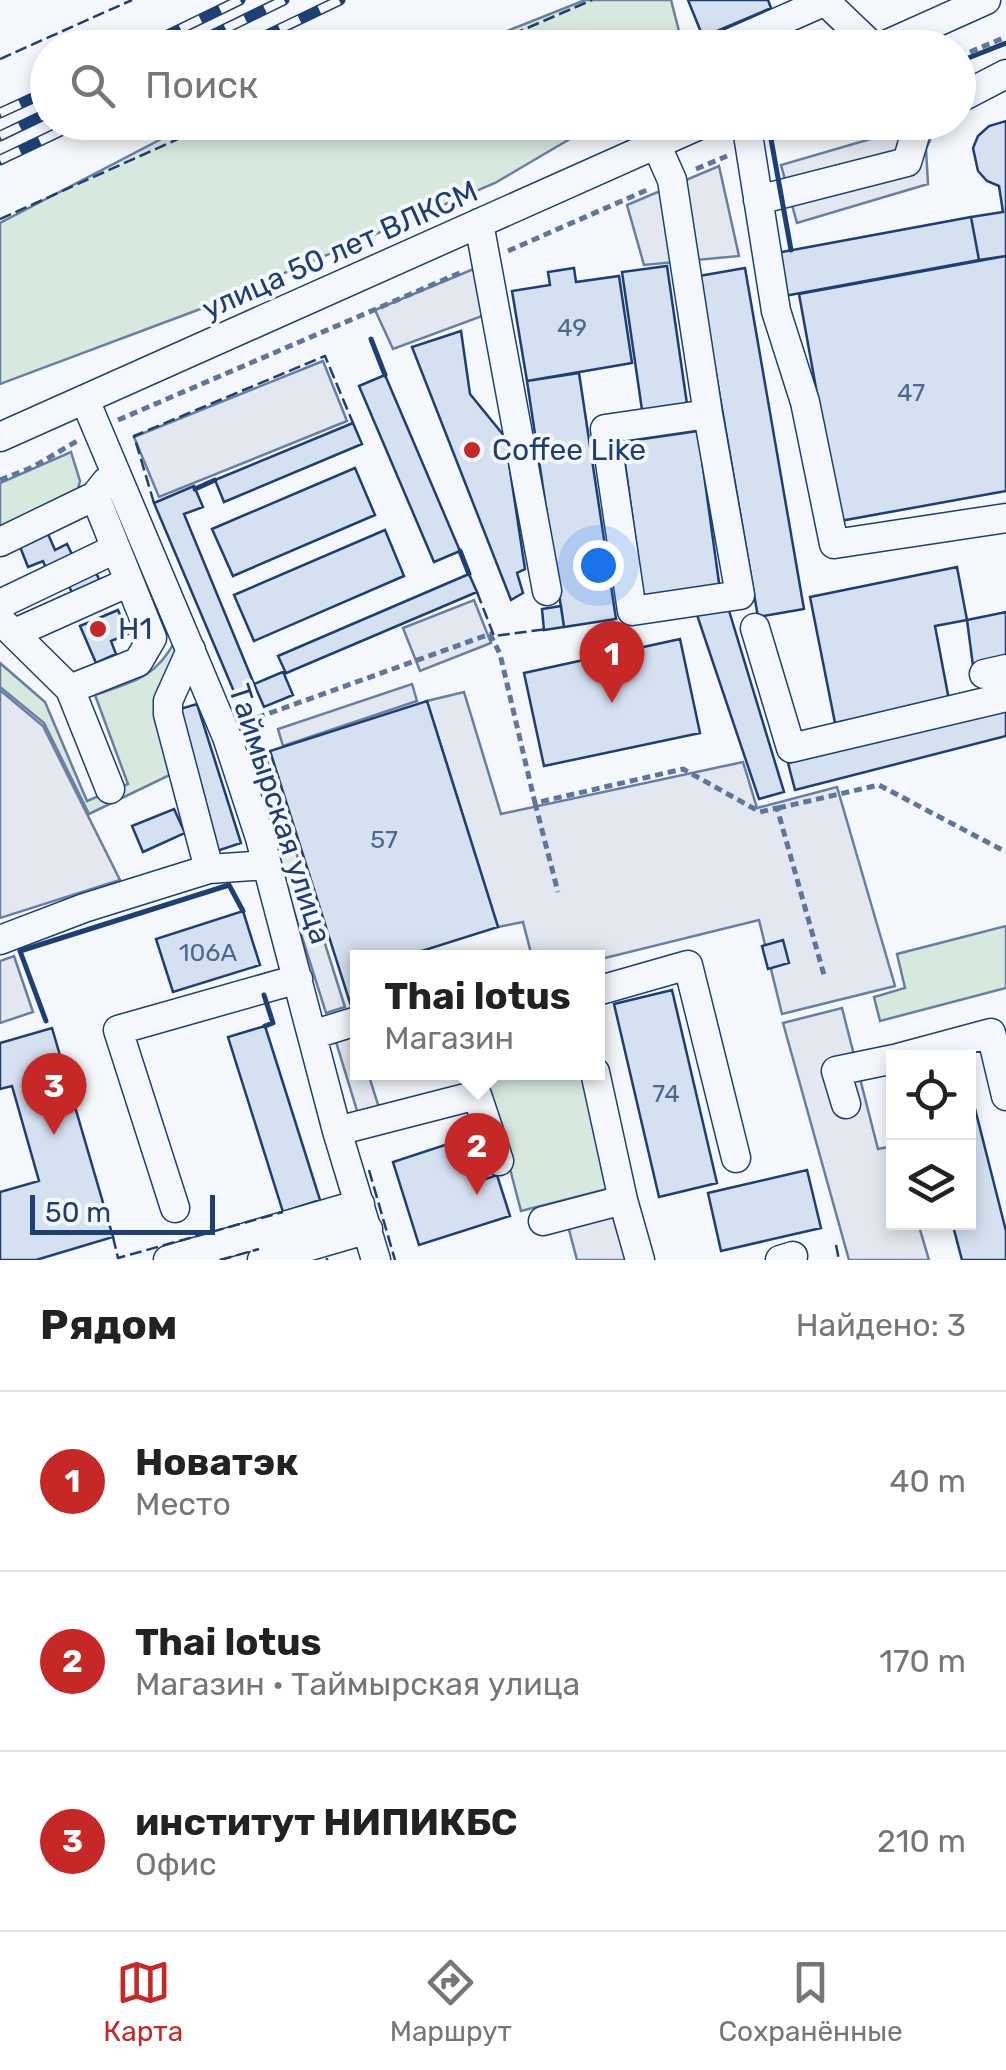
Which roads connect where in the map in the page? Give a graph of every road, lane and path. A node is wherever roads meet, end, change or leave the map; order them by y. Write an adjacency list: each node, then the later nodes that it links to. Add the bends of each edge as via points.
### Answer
1 (986, 0): 5 (street)
2 (827, 1): 3 (street); 4 (street)
3 (760, 30)
4 (858, 30)
5 (918, 30)
6 (1006, 37): 7 (path)
7 (976, 50)
8 (1006, 74): 9 (street)
9 (976, 90)
10 (649, 140): 17 (street, улица 50 лет ВЛКСМ)
11 (662, 140): 15 (street)
12 (738, 140): 15 (path)
13 (749, 140): 16 (street)
14 (914, 140): 16 (street, via 907,162)
15 (672, 180): 18 (path); 20 (street)
16 (758, 200): 26 (street, via 776,311 805,402 834,544)
17 (479, 223): 18 (street); 19 (street, улица 50 лет ВЛКСМ)
18 (487, 261): 21 (path); 30 (street)
19 (85, 400): 21 (street, Таймырская улица); 22 (street, улица 50 лет ВЛКСМ)
20 (708, 414): 20 (street, via 740,594 632,611 605,429)
21 (96, 429): 23 (street, Таймырская улица); 24 (path)
22 (0, 437)
23 (116, 476): 25 (street); 34 (street, Таймырская улица)
24 (0, 480)
25 (95, 496): 27 (street); 28 (street)
26 (1006, 518)
27 (0, 542)
28 (115, 549): 29 (street); 31 (street)
29 (128, 582): 32 (street); 35 (street, via 152,638 138,662)
30 (547, 591)
31 (0, 604)
32 (8, 626): 35 (street)
33 (755, 628): 36 (street, via 791,748)
34 (191, 650): 42 (street, Таймырская улица, via 227,737); 43 (street, via 168,714)
35 (70, 689): 38 (street)
36 (1006, 698)
37 (240, 724): 39 (path, via 490,634)
38 (110, 788)
39 (535, 803): 40 (path, via 683,768 760,812); 44 (path)
40 (777, 808): 41 (path, via 880,785); 46 (path)
41 (1006, 852)
42 (266, 865): 43 (street); 47 (street, Таймырская улица)
43 (210, 869): 45 (street)
44 (558, 892)
45 (0, 940)
46 (824, 974)
47 (298, 979): 50 (street, Таймырская улица); 60 (street, via 118,1030)
48 (605, 989): 57 (street, via 688,965)
49 (350, 1023): 50 (street)
50 (312, 1035): 56 (street, Таймырская улица)
51 (928, 1050): 54 (street, via 991,1034)
52 (886, 1060): 55 (street, via 836,1071)
53 (597, 1080): 59 (street)
54 (1006, 1096)
55 (846, 1104)
56 (337, 1130): 58 (street, via 477,1094); 61 (street, Таймырская улица)
57 (736, 1158)
58 (499, 1161)
59 (623, 1200): 62 (street); 66 (street)
60 (175, 1208)
61 (364, 1217): 63 (street); 64 (street); 65 (street, Таймырская улица)
62 (543, 1220)
63 (275, 1258)
64 (168, 1260)
65 (376, 1260)
66 (640, 1260)

